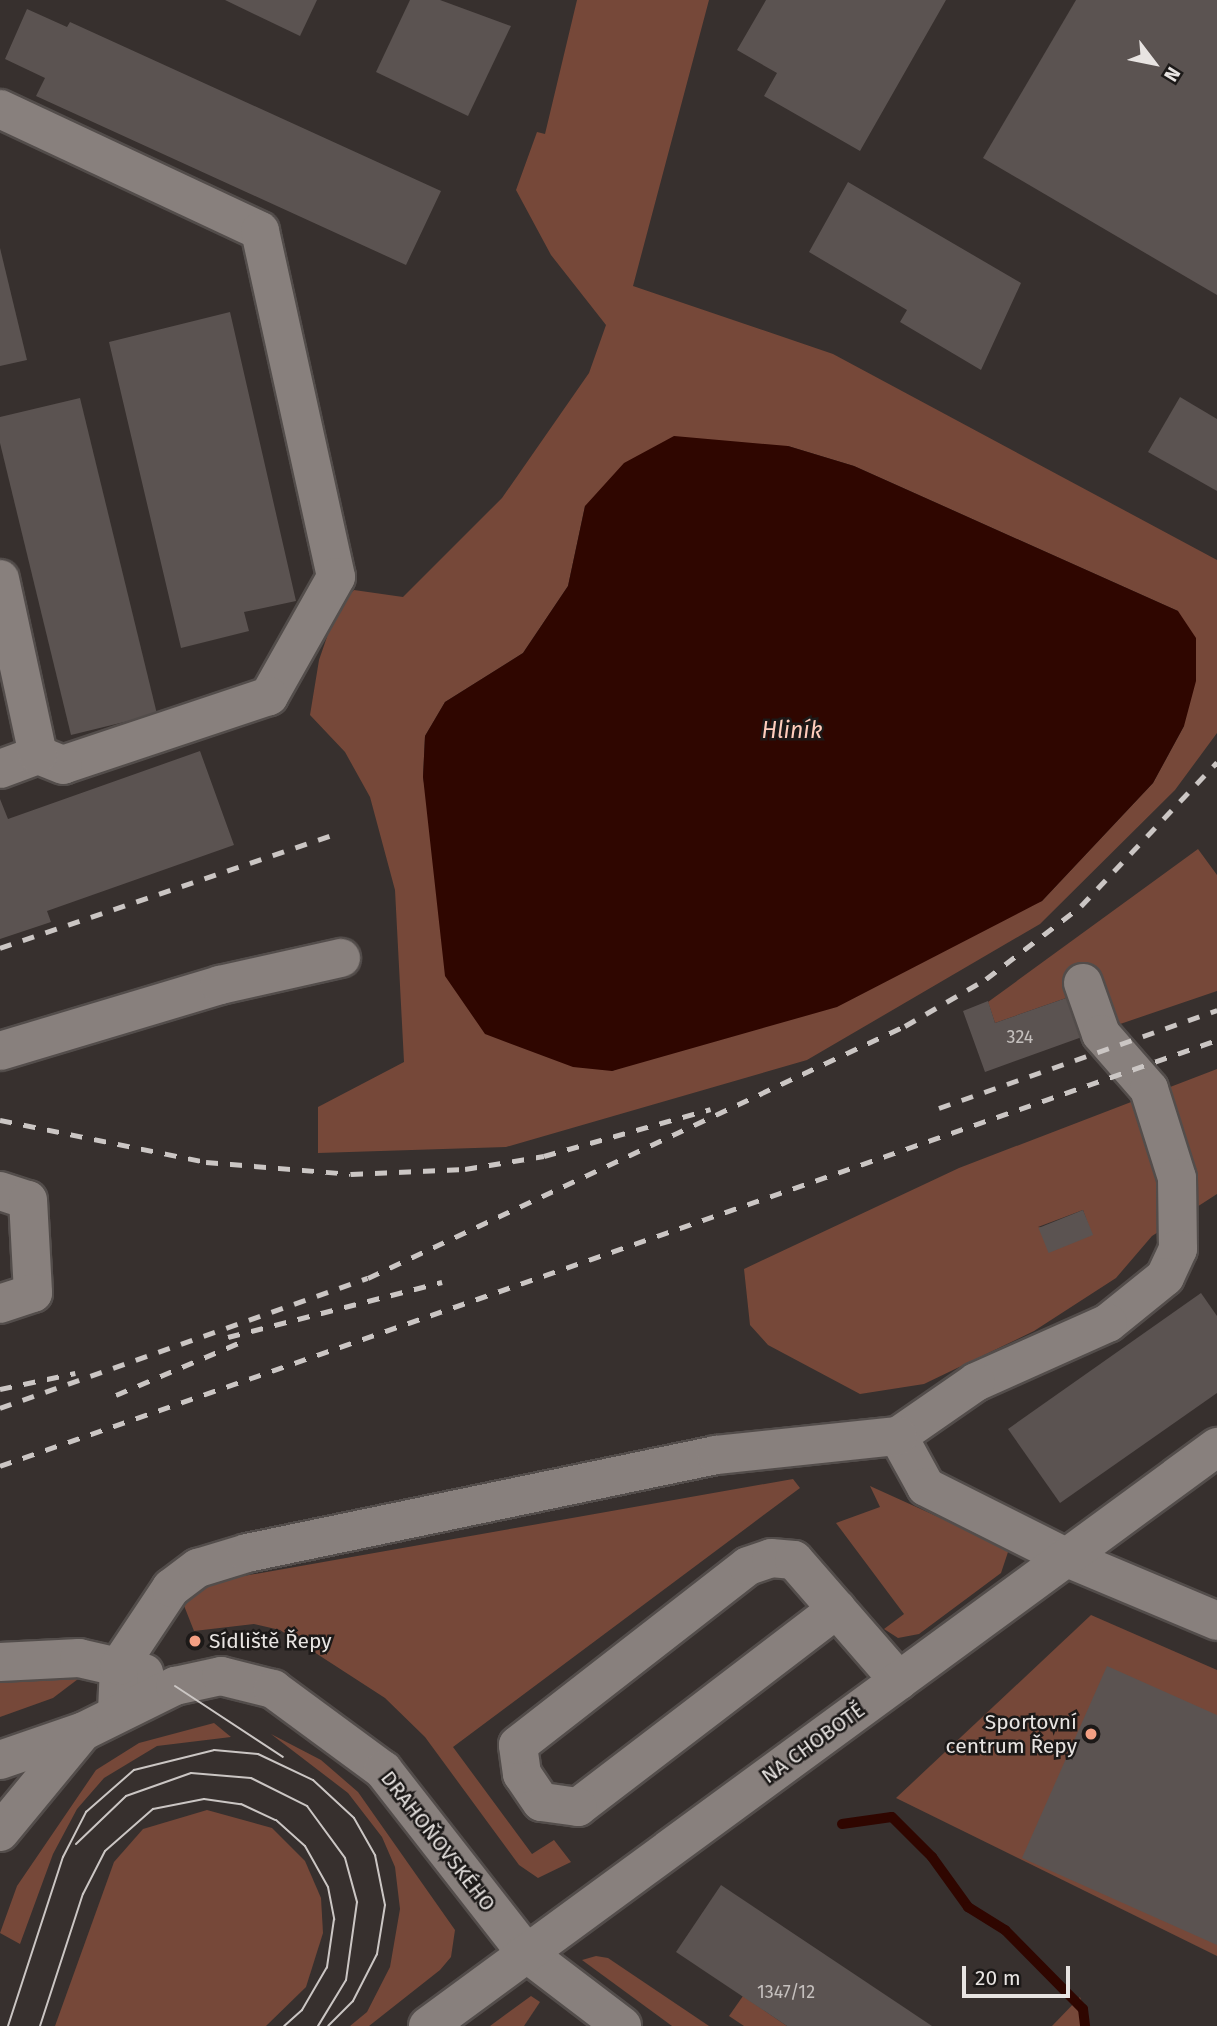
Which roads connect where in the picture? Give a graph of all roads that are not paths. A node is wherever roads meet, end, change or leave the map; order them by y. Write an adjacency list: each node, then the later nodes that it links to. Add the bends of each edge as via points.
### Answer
1 (0, 109): 3 (street, via 260,231 336,577 270,696 63,765)
2 (0, 579): 3 (street)
3 (38, 755): 4 (street)
4 (0, 769)
5 (341, 958): 7 (street, via 220,985)
6 (1083, 984): 10 (street, via 1101,1034 1149,1089 1177,1178 1178,1249 1165,1277 1108,1323 976,1382)
7 (0, 1051)
8 (0, 1191): 9 (street, via 28,1200 33,1293)
9 (0, 1304)
10 (898, 1436): 12 (street, via 926,1487); 16 (street, via 716,1455 247,1553 198,1568 171,1588)
11 (1217, 1447): 12 (street, NA CHOBOTĚ)
12 (1065, 1557): 14 (street); 17 (street, NA CHOBOTĚ)
13 (837, 1609): 13 (street, via 794,1560 771,1558 748,1566 518,1745 522,1774 541,1802 578,1807); 17 (street)
14 (1217, 1620)
15 (0, 1662): 16 (street, via 62,1658)
16 (119, 1666): 18 (street); 19 (street)
17 (899, 1681): 23 (street, NA CHOBOTĚ)
18 (175, 1686): 19 (street, DRAHOŇOVSKÉHO); 23 (street, DRAHOŇOVSKÉHO, via 221,1676 248,1680 357,1745 402,1789)
19 (117, 1712): 20 (street, DRAHOŇOVSKÉHO)
20 (84, 1731): 21 (street, DRAHOŇOVSKÉHO); 22 (street)
21 (0, 1760)
22 (0, 1832)
23 (525, 1952): 24 (street, NA CHOBOTĚ); 25 (street, DRAHOŇOVSKÉHO)
24 (428, 2026)
25 (622, 2026)

